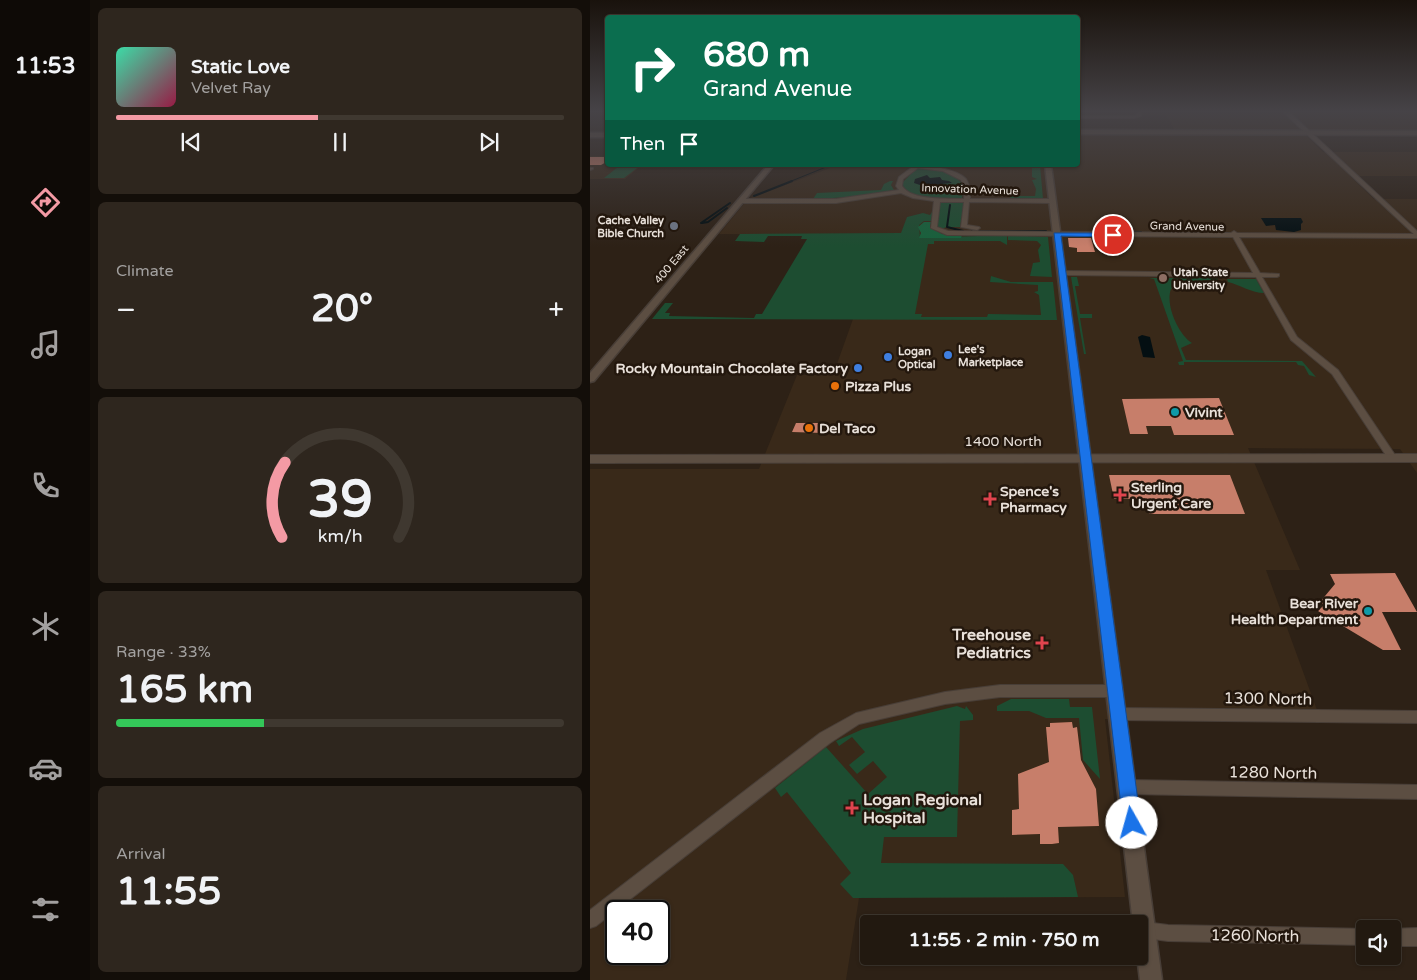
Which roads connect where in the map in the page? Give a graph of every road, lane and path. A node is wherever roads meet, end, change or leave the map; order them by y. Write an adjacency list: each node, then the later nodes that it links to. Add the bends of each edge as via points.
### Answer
1 (1333, 156): 13 (main road)
2 (769, 167): 9 (street, 400 East)
3 (915, 167): 6 (street, via 901,178 899,186)
4 (928, 167): 8 (street, via 963,179 968,187)
5 (1048, 167): 10 (street)
6 (902, 191): 7 (street, Innovation Avenue, via 915,197); 9 (street, Innovation Avenue, via 836,201)
7 (937, 200): 8 (street, Innovation Avenue); 11 (street, Grand Avenue, via 934,226 939,232)
8 (967, 200): 10 (street, Innovation Avenue); 11 (street, Grand Avenue, via 964,228)
9 (740, 201): 17 (street, 400 East)
10 (1052, 201): 11 (street)
11 (1056, 232): 12 (street, Grand Avenue); 14 (street)
12 (1234, 233): 13 (street, Grand Avenue); 15 (street)
13 (1417, 235)
14 (1062, 273): 15 (street); 18 (street)
15 (1258, 275): 16 (street); 19 (street, via 1294,338 1335,372)
16 (1277, 275)
17 (590, 379)
18 (1086, 458): 19 (main road, 1400 North); 21 (main road, 1400 North); 22 (street)
19 (1392, 458): 20 (main road, 1400 North)
20 (1417, 458)
21 (590, 459)
22 (1115, 691): 23 (street); 28 (street, via 980,693 856,719 825,738)
23 (1118, 714): 24 (street, 1300 North); 25 (street)
24 (1417, 717)
25 (1128, 787): 26 (street, 1280 North); 27 (street)
26 (1417, 792)
27 (1143, 915)
28 (590, 920)
29 (1148, 930): 30 (street, 1260 North)
30 (1356, 936)
31 (1401, 937): 32 (street)
32 (1417, 937)
33 (1148, 955): 34 (street)
34 (1151, 980)

